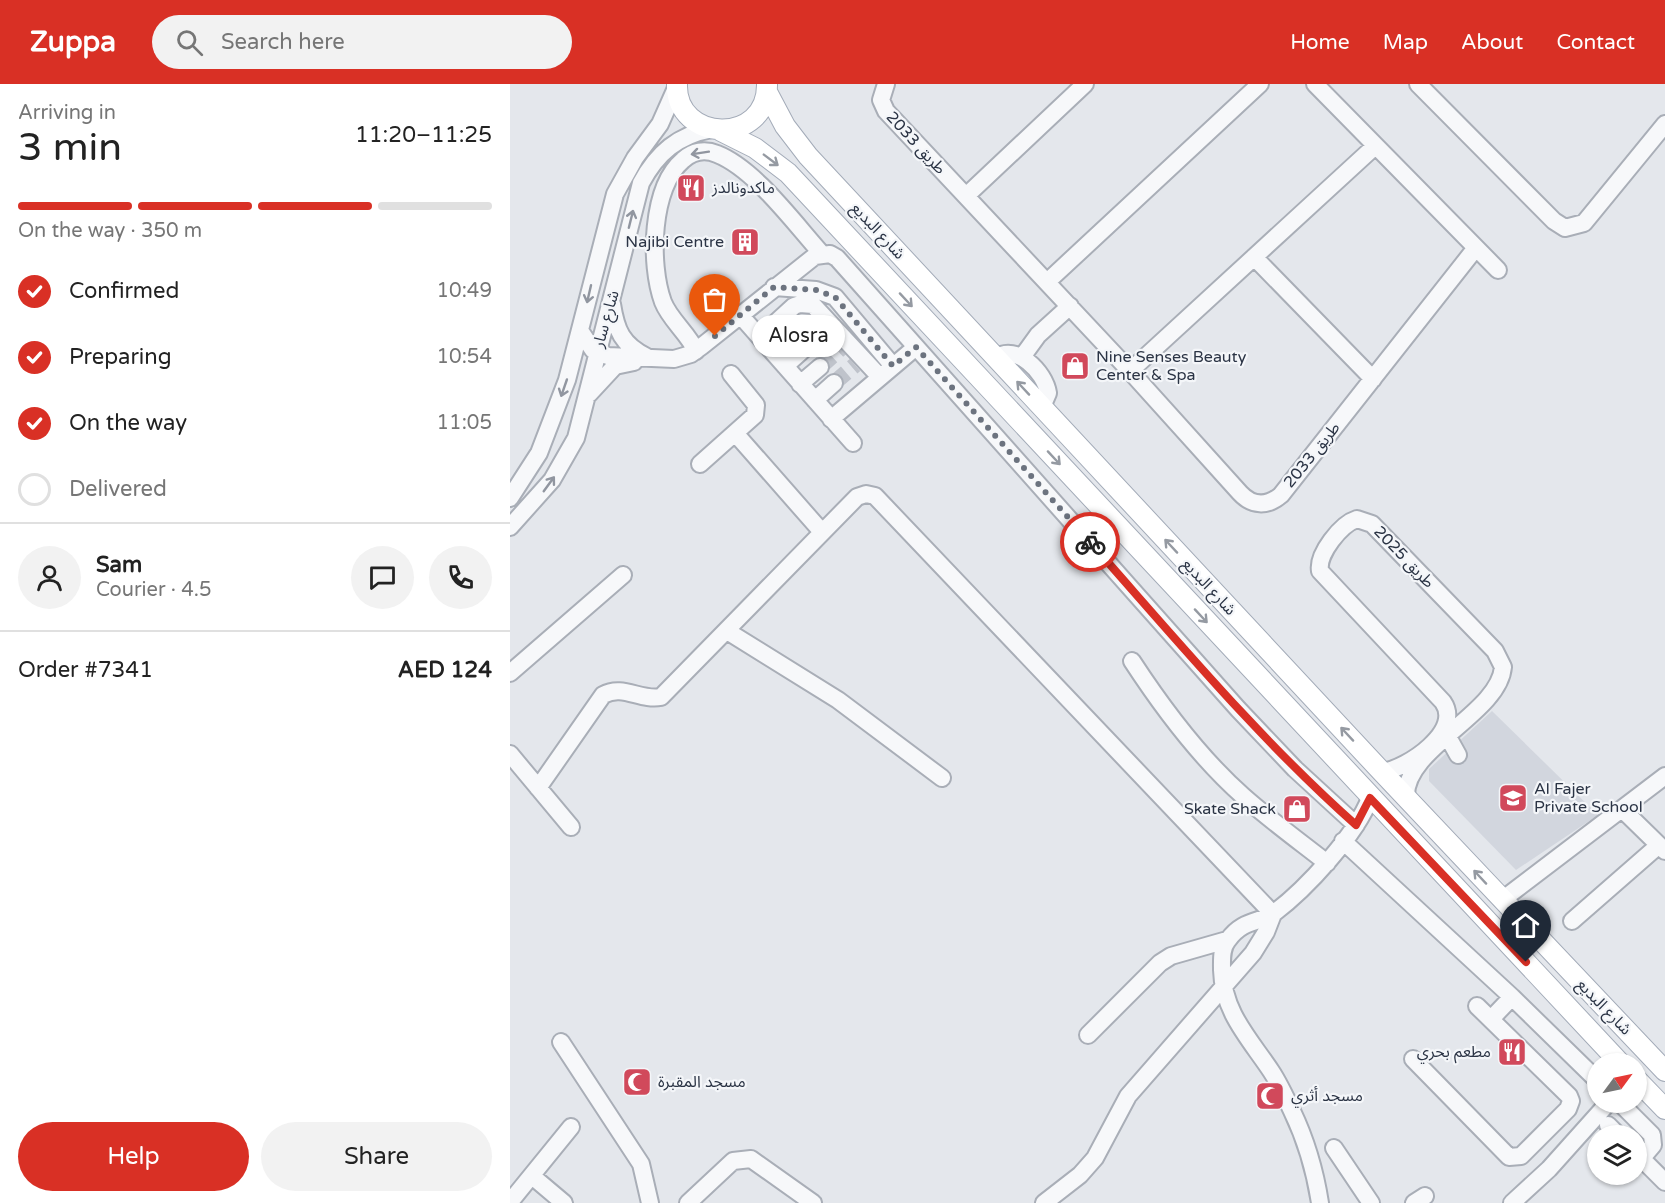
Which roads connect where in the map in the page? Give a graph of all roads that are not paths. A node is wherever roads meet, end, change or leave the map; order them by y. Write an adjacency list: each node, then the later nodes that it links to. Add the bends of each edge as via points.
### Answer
1 (886, 84): 11 (street, طريق 2033, via 881,100 886,111)
2 (1085, 84): 11 (street)
3 (1260, 84): 16 (street)
4 (1315, 84): 10 (street)
5 (1418, 84): 8 (street, via 1565,228 1584,223)
6 (676, 86): 9 (main road, شارع البديع, via 687,115); 21 (street, شارع سار, one-way to 21, via 660,124 615,194)
7 (768, 87): 9 (main road, via 763,104 746,124); 28 (main road, شارع البديع, via 785,126 808,156)
8 (1665, 124)
9 (717, 130): 18 (street, شارع سار, one-way to 9, via 641,183 650,166 679,140 695,132); 62 (main road, شارع البديع, one-way to 62, via 755,148 788,173)
10 (1374, 147): 12 (street); 14 (street)
11 (966, 196): 16 (street, طريق 2033)
12 (1475, 249): 15 (street); 35 (street, طريق 2033)
13 (822, 254): 17 (street); 23 (street, via 837,258); 25 (street, one-way to 25, via 725,157 705,150 687,156 666,182 656,236 661,295)
14 (1254, 257): 33 (street); 35 (street)
15 (1498, 270)
16 (1047, 282): 19 (street, طريق 2033)
17 (774, 287): 20 (street); 32 (street, via 816,290 835,297)
18 (611, 299): 26 (street, شارع سار); 29 (street, via 622,339)
19 (1070, 306): 27 (street, via 1038,335); 33 (street, طريق 2033)
20 (741, 316): 22 (street); 25 (street)
21 (581, 332): 26 (street); 45 (street, شارع سار, one-way to 45, via 539,453)
22 (760, 337): 30 (street); 32 (street, via 800,303 813,305 859,361)
23 (916, 347): 32 (street); 64 (street, via 1245,717)
24 (804, 349): 30 (street)
25 (696, 351): 29 (street, via 674,359)
26 (596, 352): 29 (street); 38 (street, شارع سار)
27 (1022, 357): 28 (street, via 1008,352); 40 (street, via 1045,382 1047,398)
28 (996, 358): 40 (main road, شارع البديع, one-way to 28)
29 (653, 360): 38 (street, via 615,366)
30 (785, 366): 37 (street)
31 (820, 367): 37 (street)
32 (887, 371): 41 (street)
33 (1130, 371): 35 (street, طريق 2033, via 1240,493 1260,504 1281,495)
34 (731, 374): 42 (street, via 757,410)
35 (1373, 379)
36 (834, 383): 39 (street)
37 (800, 384): 39 (street)
38 (587, 396): 46 (street, شارع سار, one-way to 38, via 561,467 578,432)
39 (815, 400): 41 (street)
40 (1042, 407): 57 (main road, شارع البديع, one-way to 40)
41 (831, 419): 43 (street)
42 (735, 433): 44 (street); 47 (street)
43 (853, 443)
44 (700, 464)
45 (510, 498)
46 (510, 527)
47 (822, 532): 49 (street); 70 (street, via 857,496 875,496)
48 (623, 575): 51 (street)
49 (727, 631): 59 (street, via 837,700); 60 (street, via 661,697 650,699 621,690 603,695)
50 (1132, 661): 68 (street, via 1175,724 1211,765 1243,796)
51 (510, 673)
52 (1443, 702): 53 (street); 53 (street, طريق 2025, via 1322,575 1321,556 1352,521 1362,519 1372,524 1499,655 1503,667 1500,679); 57 (street, via 1449,718 1443,732 1409,763)
53 (1475, 710): 54 (street, طريق 2025)
54 (1448, 737): 56 (street); 61 (street, طريق 2025, via 1414,769 1407,782)
55 (510, 754): 60 (street)
56 (1458, 755)
57 (1382, 772): 61 (main road, شارع البديع)
58 (1665, 776): 63 (street)
59 (942, 778)
60 (538, 788): 65 (street)
61 (1406, 797): 69 (main road, شارع البديع, one-way to 61)
62 (1370, 798): 64 (street); 79 (main road, شارع البديع)
63 (1622, 808): 67 (street); 69 (street)
64 (1356, 825): 66 (street)
65 (571, 827)
66 (1343, 841): 68 (street); 74 (street)
67 (1662, 848): 71 (street)
68 (1327, 863): 70 (street)
69 (1500, 897): 81 (main road, شارع البديع)
70 (1273, 914): 72 (street, via 1251,921); 73 (street, via 1261,942)
71 (1572, 921)
72 (1224, 948): 73 (street); 77 (street, via 1172,956 1160,963)
73 (1222, 985): 100 (street, via 1128,1096 1095,1158); 101 (street, via 1230,1010 1293,1113 1309,1155)
74 (1512, 997): 76 (street); 82 (street)
75 (1477, 1006): 76 (street)
76 (1491, 1019): 80 (street, via 1571,1101 1568,1109 1521,1156 1509,1157)
77 (1088, 1035)
78 (561, 1041): 98 (street, via 641,1164)
79 (1612, 1053)
80 (1413, 1059)
81 (1663, 1068)
82 (1587, 1070)
83 (1647, 1090): 84 (main road)
84 (1665, 1109)
85 (1599, 1113): 103 (street)
86 (1630, 1113): 87 (street)
87 (1642, 1125)
88 (571, 1127): 93 (street)
89 (1647, 1130): 91 (street, via 1653,1145)
90 (1334, 1149): 102 (street)
91 (1647, 1150)
92 (1647, 1164): 94 (street)
93 (532, 1176): 95 (street); 97 (street)
94 (1665, 1182)
95 (510, 1202)
96 (810, 1202): 99 (street, via 759,1164 742,1158 733,1161)
97 (564, 1203)
98 (650, 1203)
99 (688, 1203)
100 (1044, 1203)
101 (1320, 1203)
102 (1371, 1203)
103 (1512, 1203)

